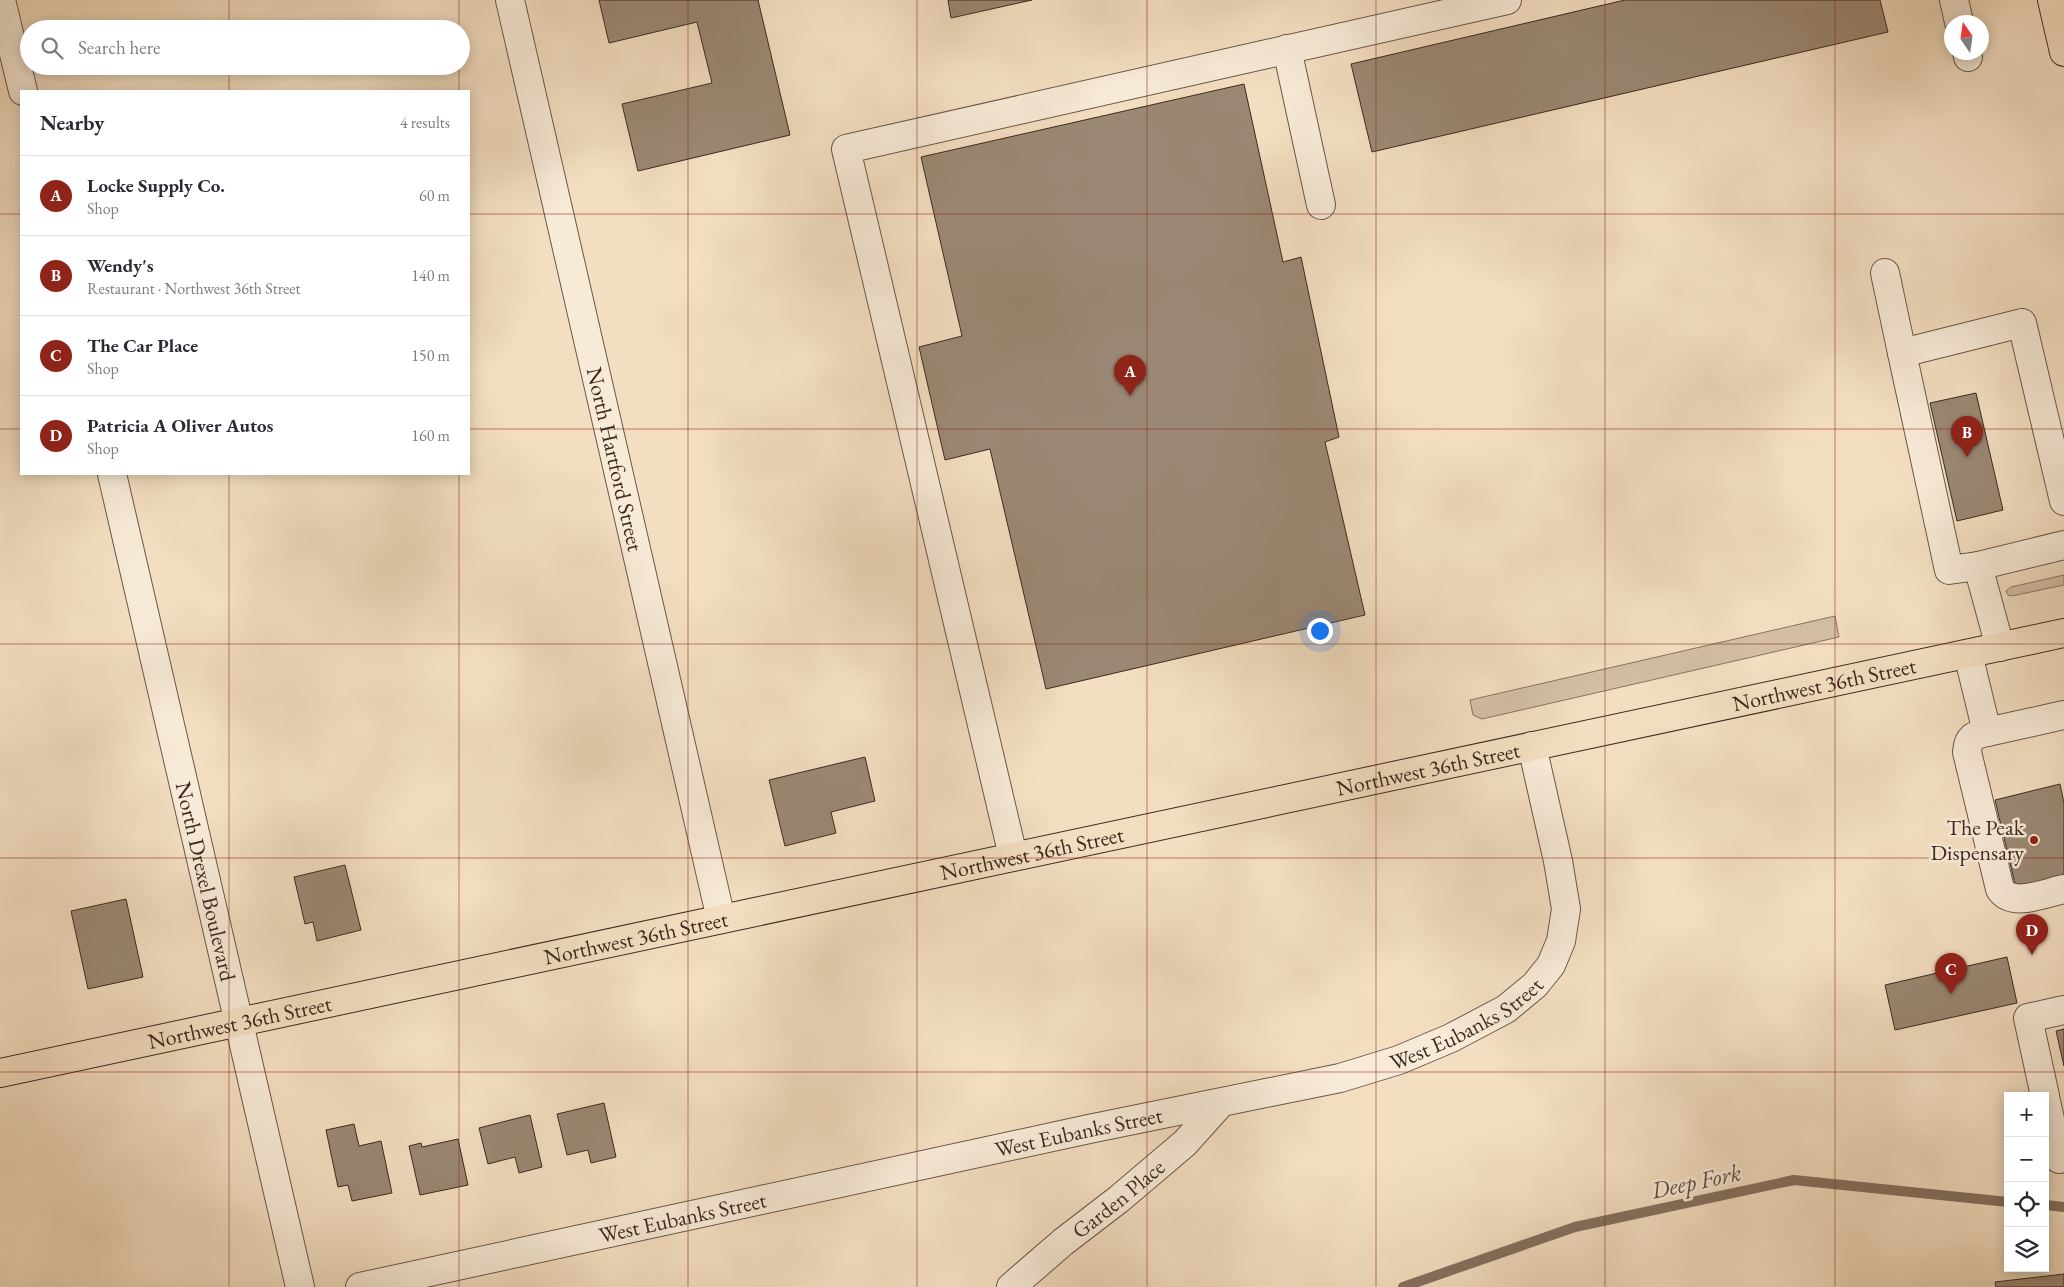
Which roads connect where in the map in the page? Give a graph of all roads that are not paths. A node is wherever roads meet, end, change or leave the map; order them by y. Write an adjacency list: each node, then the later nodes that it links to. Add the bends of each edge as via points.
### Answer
1 (1, 0): 9 (street)
2 (510, 0): 25 (street, North Hartford Street)
3 (1507, 0): 8 (street)
4 (1954, 0): 6 (street)
5 (2052, 0): 7 (main road)
6 (1957, 15)
7 (2063, 46)
8 (1286, 49): 10 (street); 23 (street, via 846,149)
9 (23, 90)
10 (1321, 205)
11 (1885, 272): 12 (street)
12 (1902, 353): 14 (street, via 2022,323); 16 (street, via 1949,570)
13 (112, 475): 27 (street, North Drexel Boulevard)
14 (2064, 501)
15 (2064, 545): 16 (street)
16 (1978, 566): 18 (street)
17 (2064, 634): 18 (main road, Northwest 36th Street)
18 (2000, 647): 19 (main road, Northwest 36th Street)
19 (1968, 654): 21 (street); 22 (main road, Northwest 36th Street)
20 (2064, 715): 21 (street)
21 (1987, 732): 24 (street, via 1971,737 1967,752 2000,889 2003,895 2016,900)
22 (1532, 746): 23 (main road, Northwest 36th Street); 30 (street, West Eubanks Street, via 1566,909 1561,941 1551,965 1535,985 1506,1010 1399,1060 1340,1078)
23 (1013, 856): 25 (main road, Northwest 36th Street)
24 (2064, 888)
25 (721, 919): 27 (main road, Northwest 36th Street)
26 (2064, 1010): 29 (street, via 2028,1018)
27 (240, 1021): 28 (main road, Northwest 36th Street); 33 (street, North Drexel Boulevard)
28 (0, 1073)
29 (2044, 1092)
30 (1220, 1104): 34 (street, West Eubanks Street); 35 (street, Garden Place, via 1185,1144)
31 (2049, 1114): 32 (street)
32 (2059, 1159)
33 (300, 1287)
34 (360, 1287)
35 (1010, 1287)

